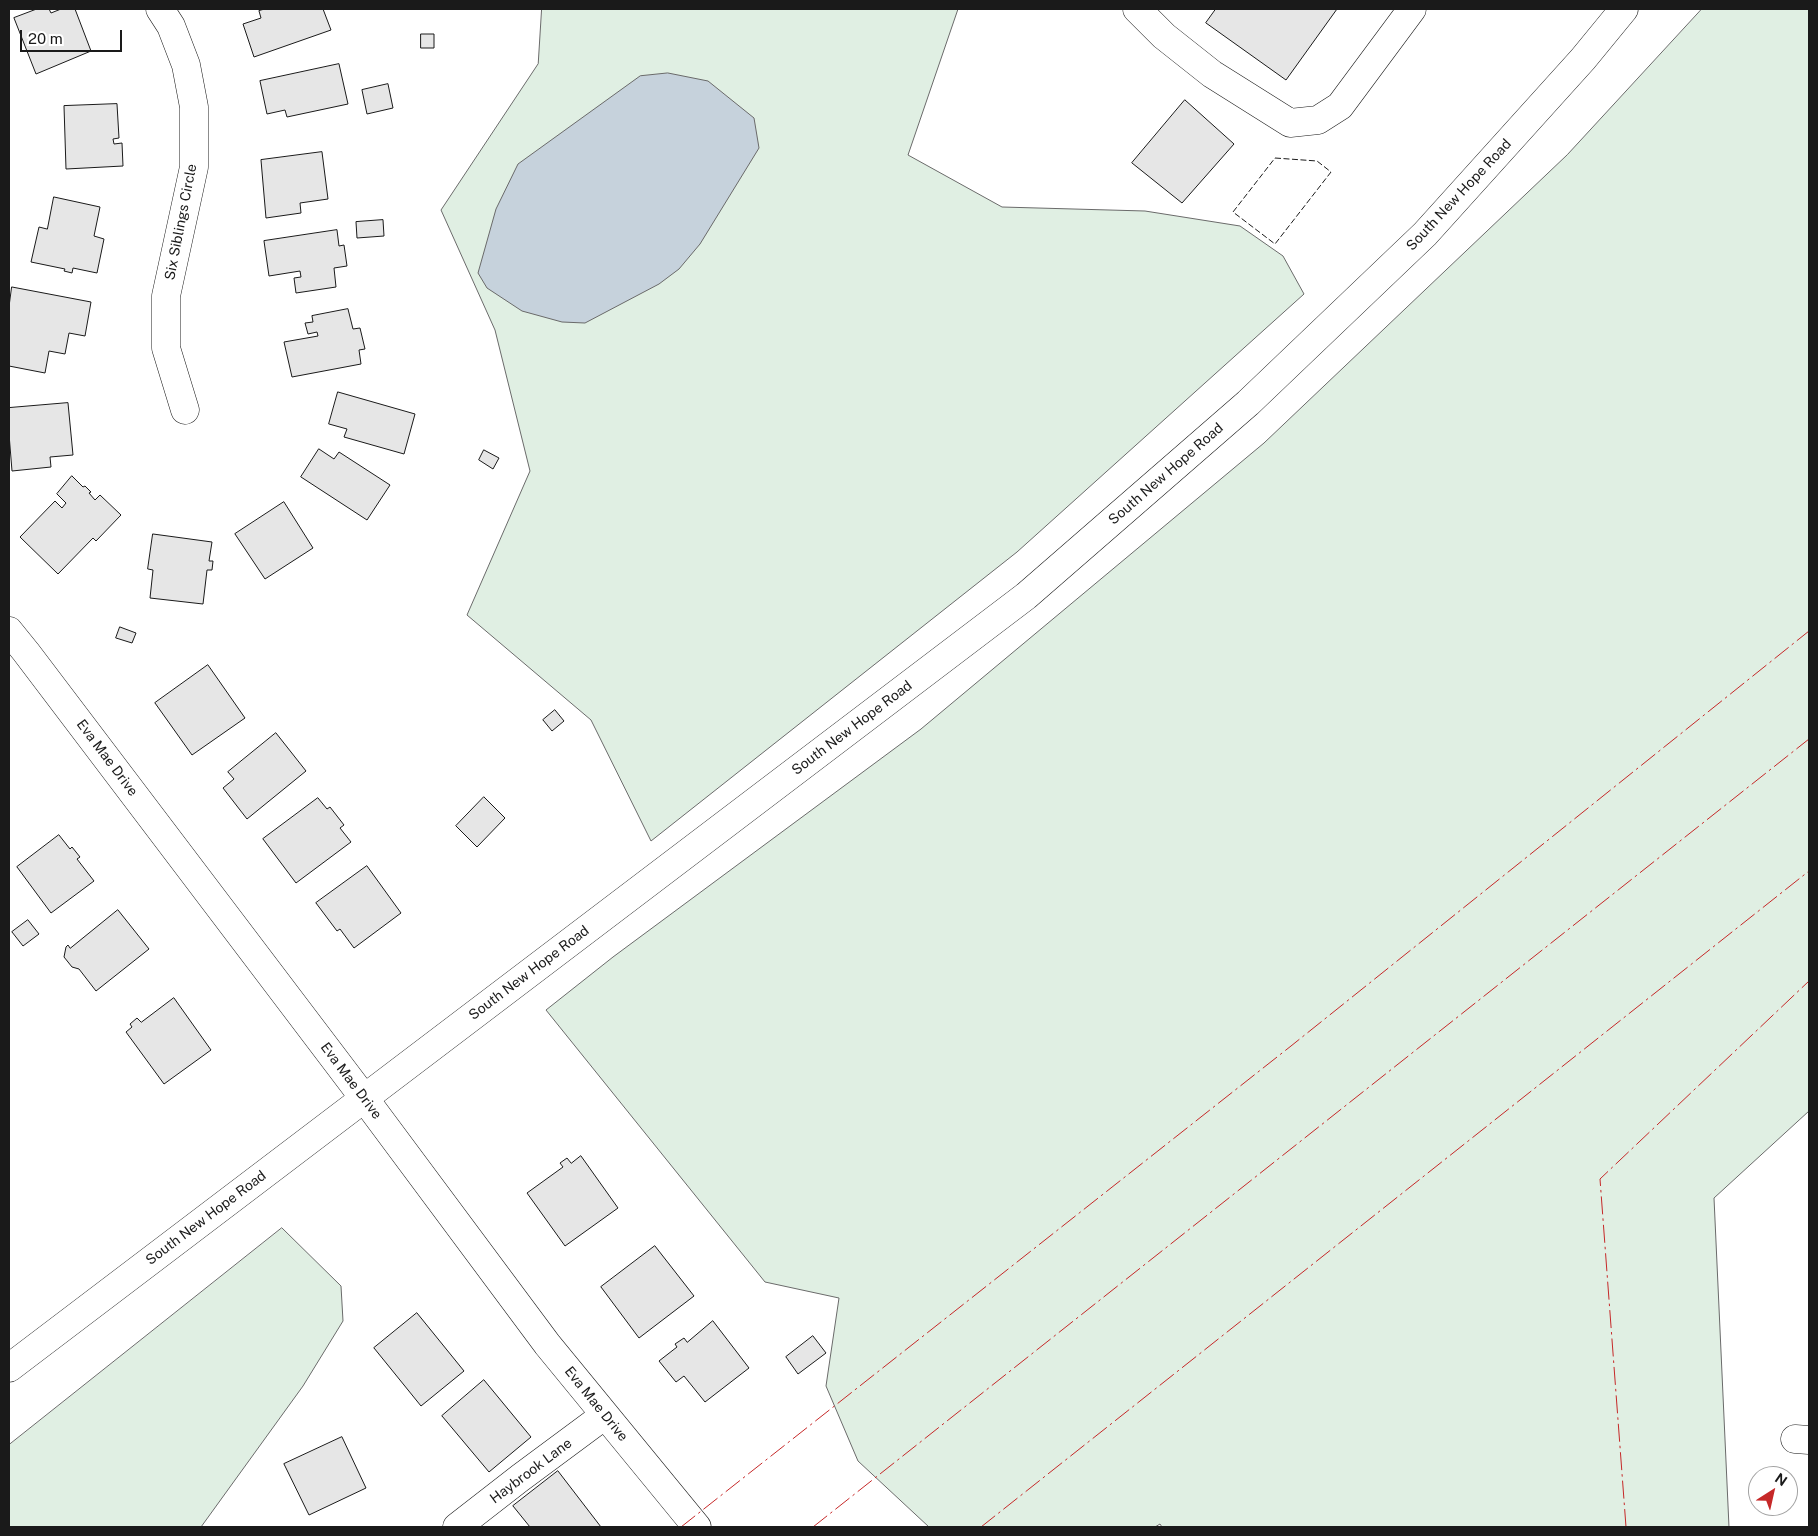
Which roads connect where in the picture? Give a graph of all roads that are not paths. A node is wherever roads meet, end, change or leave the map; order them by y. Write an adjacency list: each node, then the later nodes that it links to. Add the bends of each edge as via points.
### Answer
1 (160, 9): 5 (main road, Six Siblings Circle, via 171,26 186,65 194,107 194,167 166,296 166,348)
2 (1137, 9): 3 (main road, via 1164,36 1212,74 1290,123 1318,120 1340,106)
3 (1412, 9)
4 (1624, 9): 7 (main road, South New Hope Road, via 1577,66 1425,234 1248,402 1026,596)
5 (185, 410)
6 (9, 631): 7 (main road, Eva Mae Drive)
7 (364, 1098): 8 (main road, South New Hope Road); 9 (main road, Eva Mae Drive, via 547,1344)
8 (9, 1368)
9 (605, 1415): 10 (main road, Haybrook Lane); 11 (main road, Eva Mae Drive)
10 (457, 1527)
11 (697, 1527)

